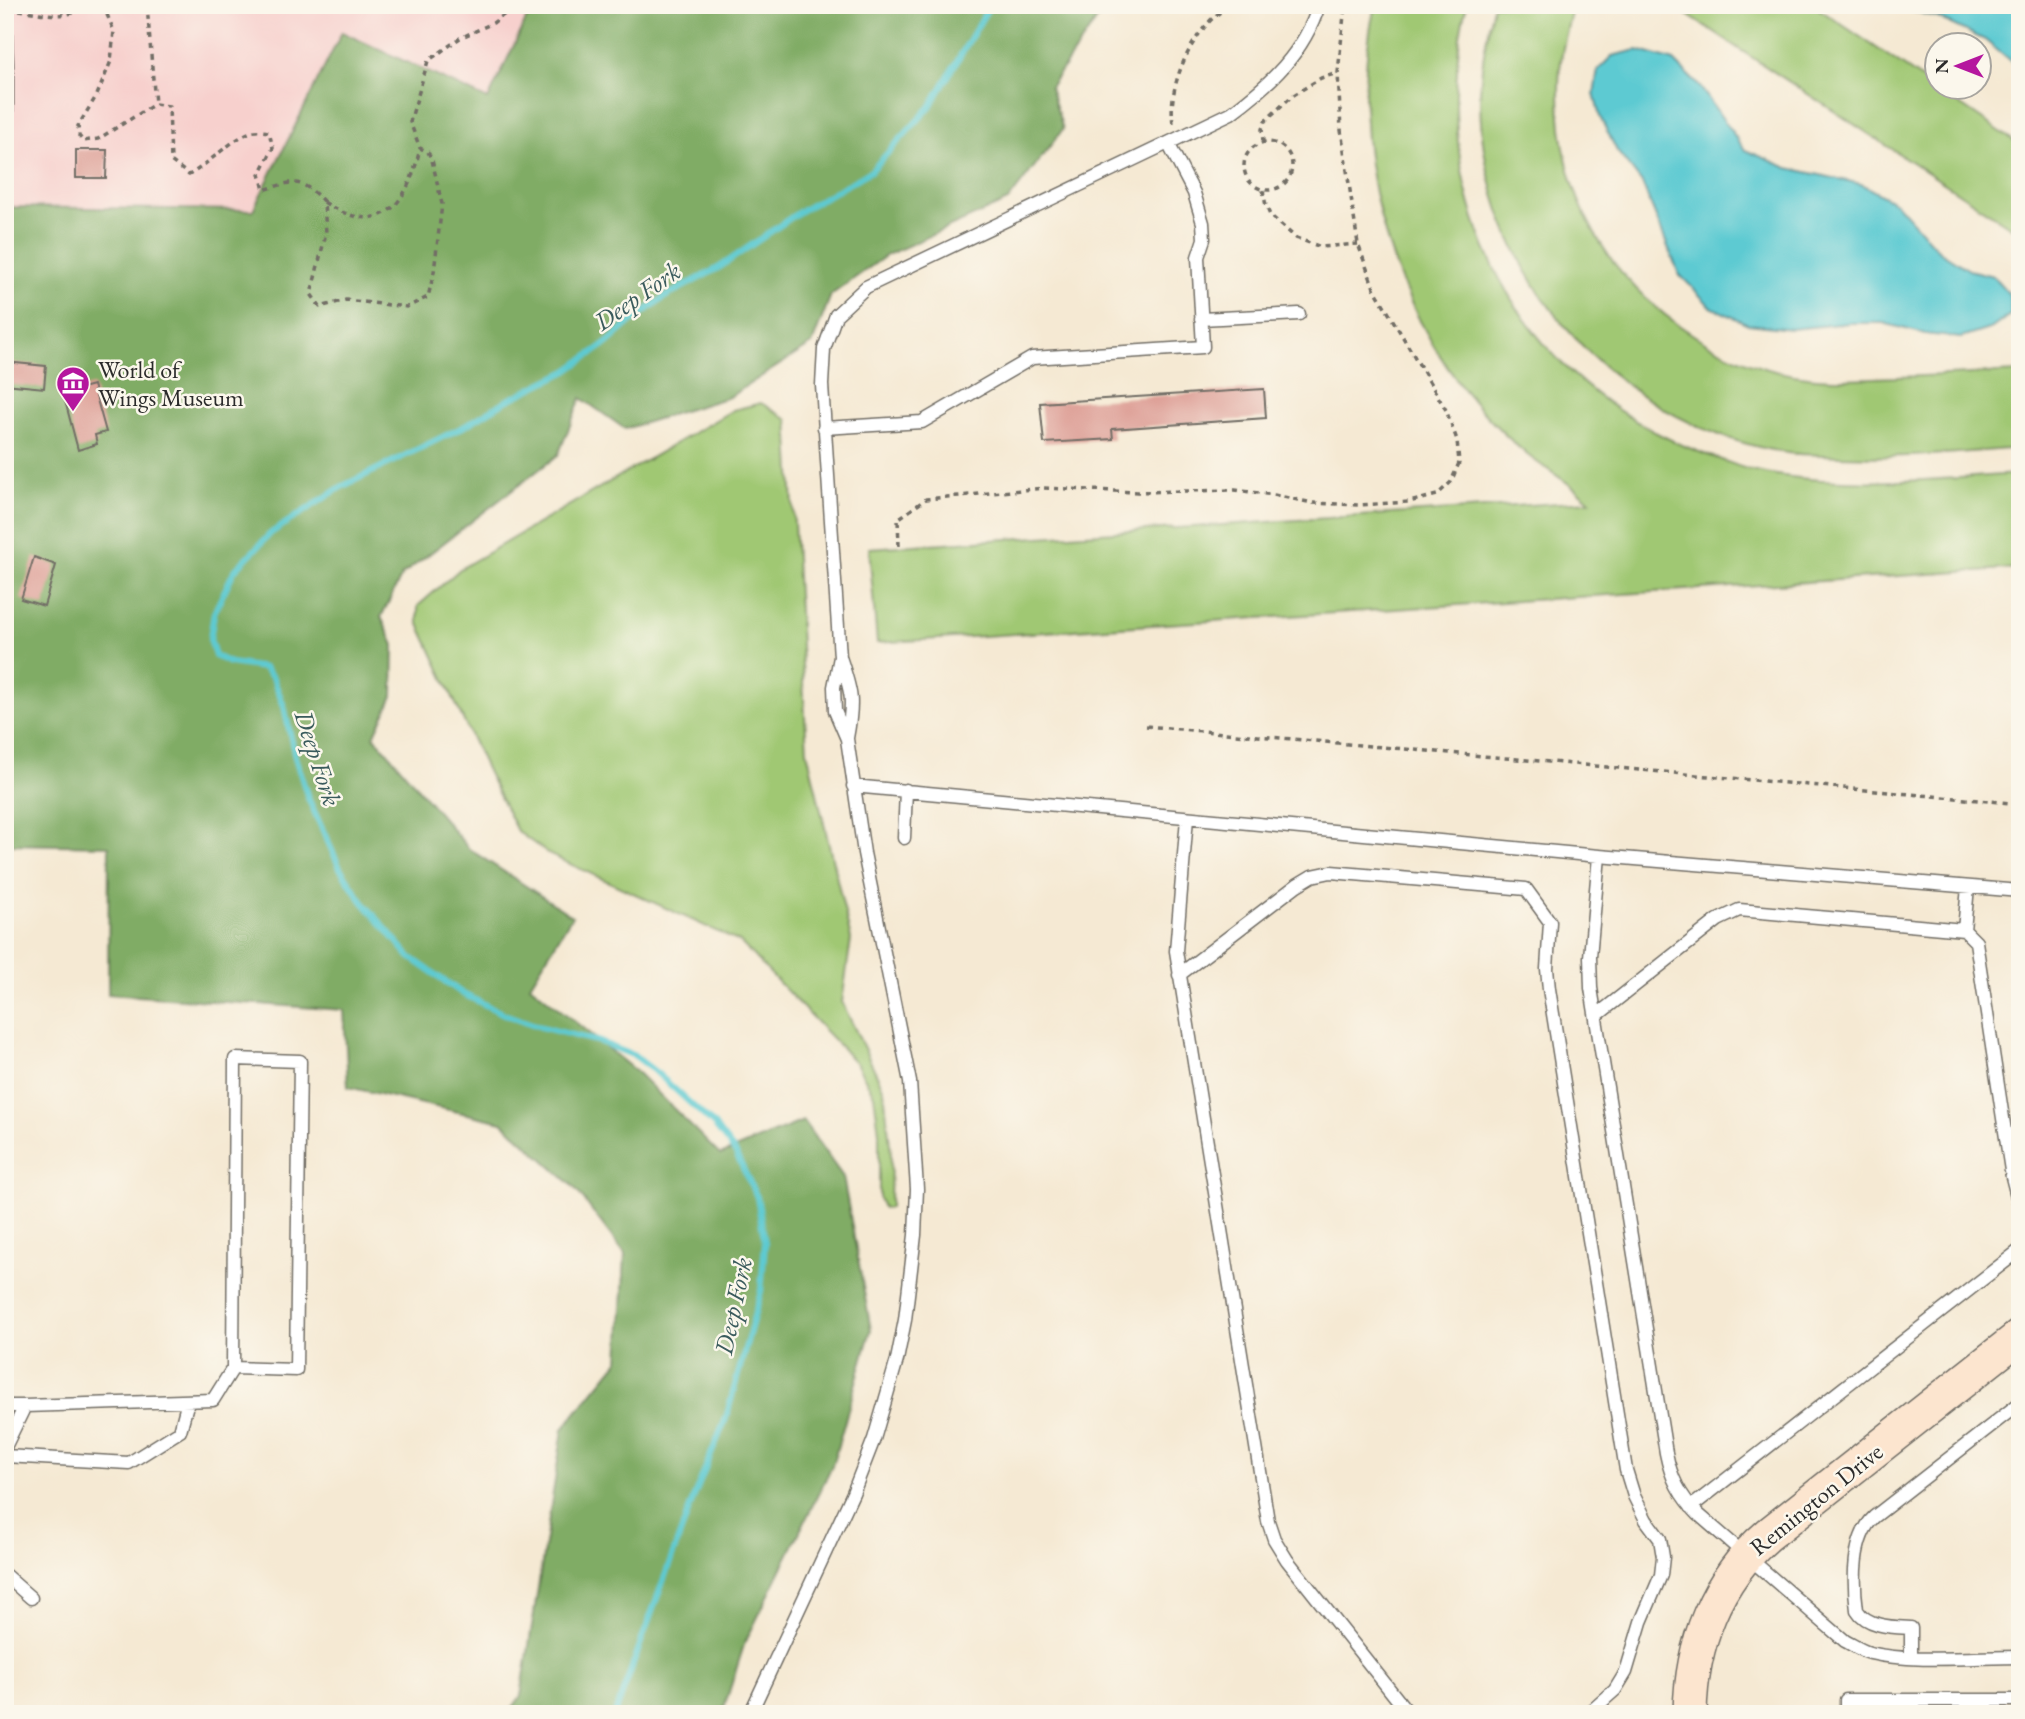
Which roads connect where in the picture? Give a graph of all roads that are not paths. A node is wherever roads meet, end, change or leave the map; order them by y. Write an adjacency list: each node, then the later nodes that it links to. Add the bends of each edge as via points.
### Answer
1 (1319, 5): 5 (lane, via 1313,25 1290,62 1259,92 1231,113)
2 (6, 9): 3 (lane)
3 (6, 64): 4 (lane)
4 (5, 124)
5 (1173, 141): 7 (lane, via 1203,223 1198,257); 8 (lane, via 866,287 836,315 824,349)
6 (1299, 314): 7 (lane)
7 (1201, 319): 8 (lane, via 1203,347 1031,358 922,422)
8 (824, 428): 9 (lane, via 840,657 835,711 847,739)
9 (853, 786): 10 (lane); 40 (lane, via 915,1122 917,1189 911,1276 897,1360 874,1439)
10 (906, 790): 12 (lane); 14 (lane)
11 (2020, 815): 13 (lane)
12 (1187, 818): 15 (lane); 21 (lane, via 1175,943)
13 (2020, 831)
14 (904, 838)
15 (1599, 856): 16 (lane); 22 (lane, via 1589,967)
16 (1968, 887): 17 (lane); 18 (lane)
17 (2020, 891)
18 (1964, 930): 22 (lane, via 1739,910 1718,920); 23 (lane, via 1976,942)
19 (2020, 933): 20 (lane)
20 (2020, 941)
21 (1180, 975): 41 (lane, via 1268,1521 1287,1560); 42 (lane, via 1297,885 1331,872 1526,889 1550,922 1549,989 1626,1470 1634,1496 1660,1539 1663,1557 1661,1575 1626,1672 1615,1690)
22 (1596, 1016): 33 (lane, via 1668,1461 1673,1480)
23 (2020, 1208)
24 (2020, 1250): 33 (lane)
25 (2020, 1336): 34 (street, Remington Drive)
26 (233, 1368): 26 (lane, via 235,1059 300,1061 296,1370); 27 (lane, via 213,1400)
27 (188, 1401): 30 (lane); 32 (lane, via 180,1431 129,1463)
28 (2020, 1403): 37 (lane, via 1874,1517 1860,1534 1857,1610 1875,1623 1911,1628)
29 (5, 1406): 30 (lane)
30 (24, 1406): 31 (lane)
31 (5, 1447)
32 (5, 1456)
33 (1690, 1507): 34 (lane)
34 (1746, 1556): 37 (lane, via 1845,1641 1867,1652); 43 (street, Remington Drive, via 1716,1599 1702,1631 1692,1672)
35 (5, 1574): 36 (lane)
36 (31, 1598)
37 (1911, 1657): 38 (lane)
38 (2020, 1657)
39 (2020, 1700): 44 (lane, via 1846,1700)
40 (751, 1714)
41 (1409, 1714)
42 (1588, 1714)
43 (1690, 1714)
44 (1846, 1714)

